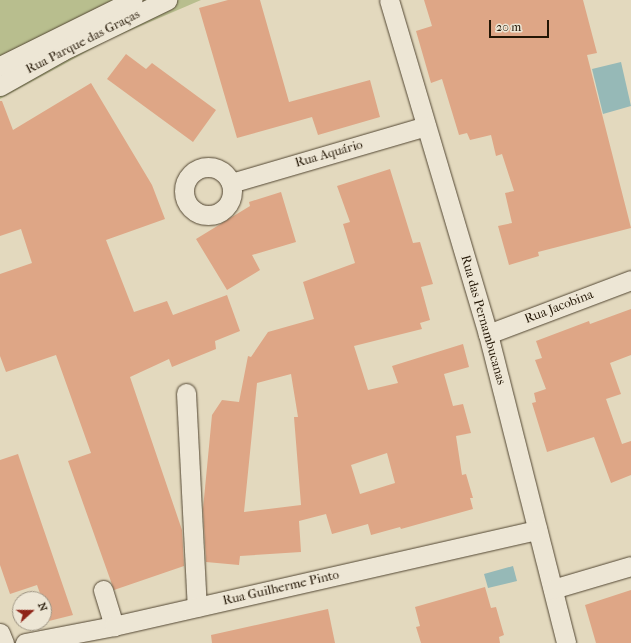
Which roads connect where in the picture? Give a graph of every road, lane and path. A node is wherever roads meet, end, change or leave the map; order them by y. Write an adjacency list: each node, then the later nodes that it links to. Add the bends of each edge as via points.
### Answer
1 (133, 0): 4 (street)
2 (167, 0): 5 (street, Rua Parque das Graças, via 62,51)
3 (389, 0): 6 (street, Rua das Pernambucanas)
4 (0, 66)
5 (0, 86)
6 (426, 126): 7 (street, Rua Aquário); 9 (street, Rua das Pernambucanas)
7 (231, 183)
8 (631, 280): 9 (street, Rua Jacobina)
9 (488, 334): 11 (street, Rua das Pernambucanas)
10 (186, 393): 15 (street)
11 (537, 530): 13 (street, Rua das Pernambucanas); 15 (street, Rua Guilherme Pinto)
12 (631, 566): 13 (street)
13 (553, 589): 20 (street, Rua das Pernambucanas)
14 (103, 590): 16 (street)
15 (197, 607): 16 (street, Rua Guilherme Pinto)
16 (114, 626): 19 (street, Rua Guilherme Pinto)
17 (0, 633): 18 (street)
18 (4, 643)
19 (25, 643)
20 (566, 643)

